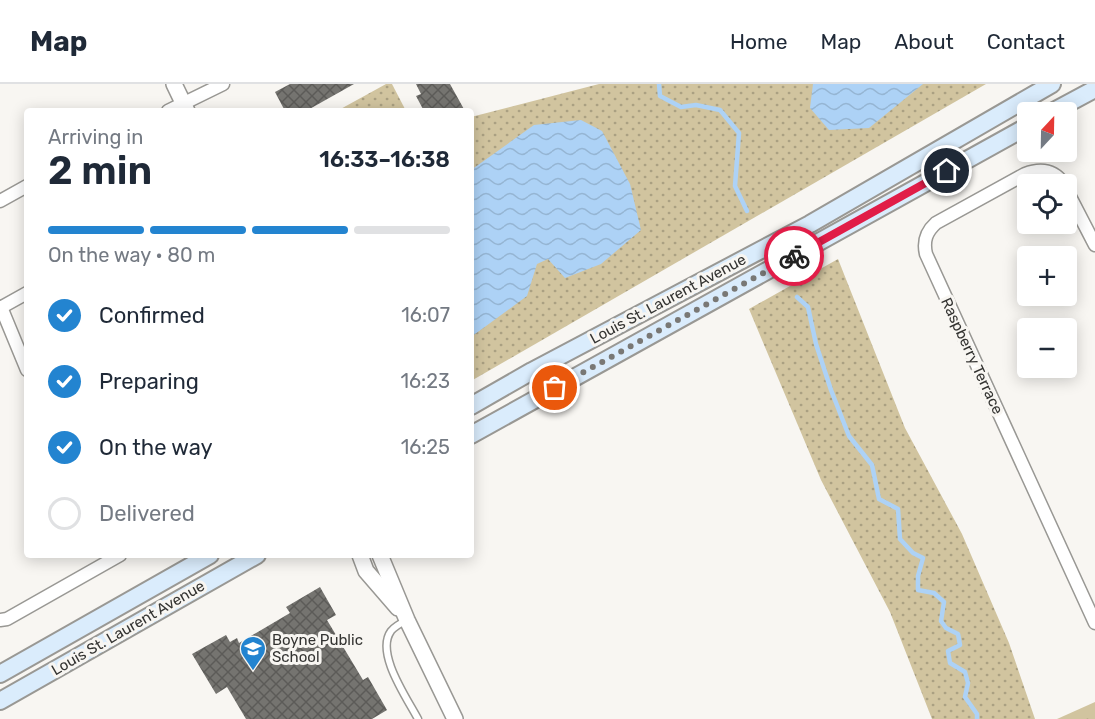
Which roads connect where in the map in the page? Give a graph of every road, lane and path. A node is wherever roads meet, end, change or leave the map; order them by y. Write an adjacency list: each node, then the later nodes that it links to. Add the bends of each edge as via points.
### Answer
1 (174, 84): 6 (street)
2 (223, 84): 6 (street)
3 (1052, 84): 18 (main road, Louis St. Laurent Avenue, via 810,224)
4 (1095, 89): 5 (main road)
5 (1071, 102)
6 (185, 107)
7 (1017, 132): 19 (main road, Louis St. Laurent Avenue)
8 (1025, 174): 9 (street, Raspberry Terrace, via 1035,170)
9 (1054, 174)
10 (1017, 178): 27 (street, Raspberry Terrace, via 936,223 924,244)
11 (24, 188): 12 (street)
12 (0, 201)
13 (1077, 210): 14 (street)
14 (1095, 245)
15 (24, 295): 16 (street)
16 (0, 308): 17 (street)
17 (24, 362)
18 (474, 404)
19 (474, 433)
20 (107, 558): 25 (street)
21 (205, 558): 28 (main road, Louis St. Laurent Avenue)
22 (252, 558): 29 (main road, Louis St. Laurent Avenue)
23 (361, 558): 26 (street, via 366,571)
24 (382, 558): 26 (street)
25 (0, 620)
26 (407, 620): 30 (lane, via 393,628 385,647 388,662); 31 (street)
27 (1095, 621)
28 (0, 674)
29 (0, 701)
30 (418, 719)
31 (454, 719)

